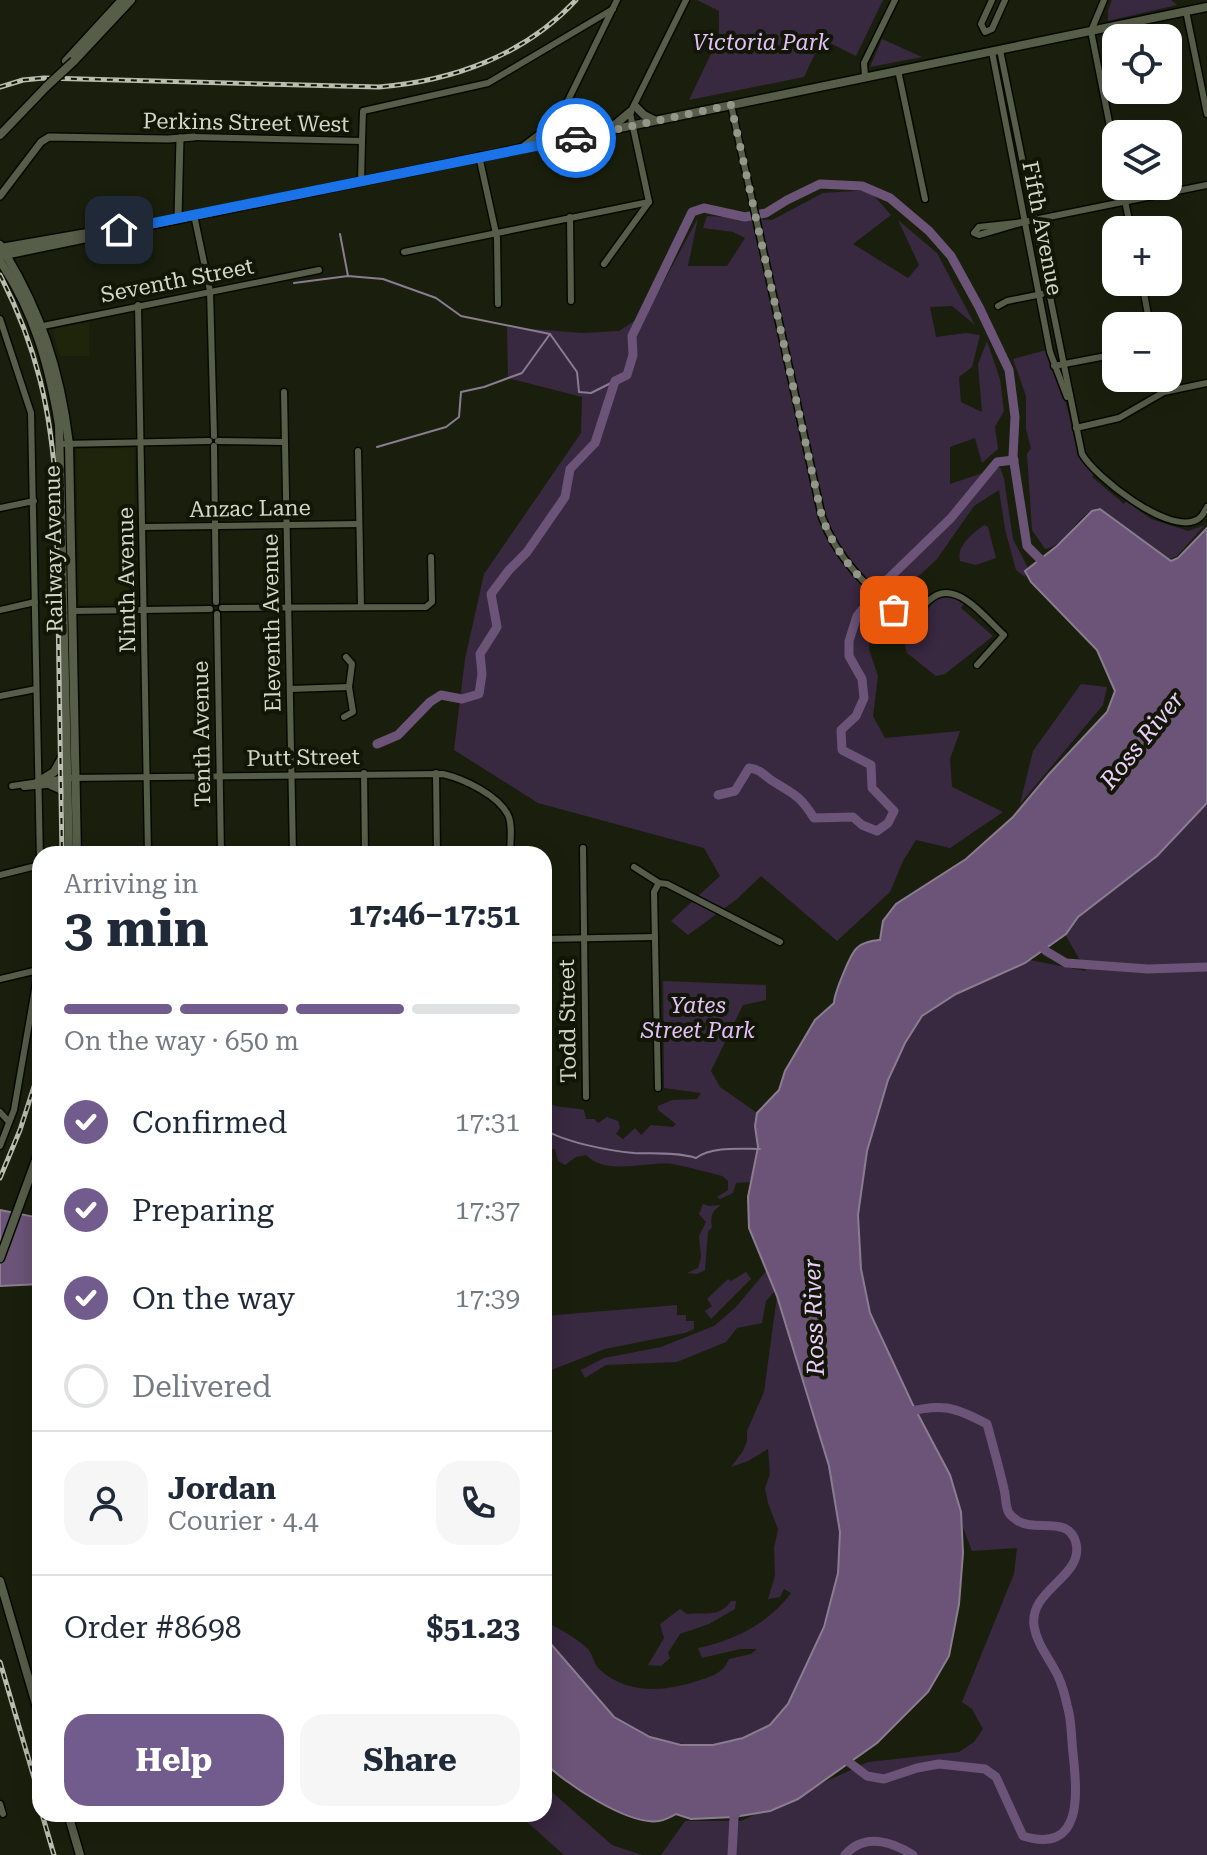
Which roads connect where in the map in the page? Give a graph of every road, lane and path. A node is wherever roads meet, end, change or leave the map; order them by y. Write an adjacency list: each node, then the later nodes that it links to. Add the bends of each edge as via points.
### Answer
1 (122, 0): 14 (main road)
2 (131, 0): 14 (main road)
3 (617, 0): 10 (street)
4 (686, 0): 19 (street)
5 (895, 0): 16 (street, via 864,63)
6 (992, 0): 7 (street, via 981,24 985,32 992,29)
7 (1005, 0)
8 (1104, 0): 12 (street)
9 (1207, 7): 11 (main road)
10 (613, 9): 22 (street); 31 (street, Perkins Street West, via 488,83 363,111)
11 (1186, 11): 12 (main road); 20 (street)
12 (1091, 31): 13 (main road); 21 (street)
13 (996, 50): 15 (main road); 45 (street, Fifth Avenue); 46 (street, Fifth Avenue)
14 (70, 61): 17 (main road, bridge)
15 (898, 70): 16 (main road); 38 (street)
16 (865, 76): 18 (main road)
17 (44, 86): 25 (main road); 27 (main road)
18 (731, 105): 23 (main road); 92 (street, via 822,517 841,556)
19 (635, 107): 23 (main road); 24 (street); 26 (main road)
20 (1207, 114)
21 (1109, 120)
22 (558, 121): 30 (main road, via 560,130); 32 (street); 33 (main road)
23 (655, 121): 24 (main road)
24 (633, 125): 26 (main road); 39 (street)
25 (0, 127)
26 (607, 131): 30 (main road)
27 (0, 135)
28 (194, 137): 29 (street, Perkins Street West); 31 (street, Perkins Street West)
29 (180, 138): 37 (street, Perkins Street West, via 49,137); 44 (street)
30 (575, 138): 32 (main road)
31 (362, 141): 35 (street)
32 (554, 143): 33 (main road)
33 (521, 148): 34 (main road)
34 (479, 156): 35 (main road); 48 (street)
35 (361, 181): 41 (main road)
36 (1207, 185): 40 (street)
37 (0, 196)
38 (925, 199)
39 (649, 202): 43 (street); 52 (street)
40 (1126, 202): 42 (street); 45 (street)
41 (194, 215): 44 (main road); 55 (street, Tenth Avenue)
42 (1128, 216)
43 (570, 217): 48 (street); 58 (street)
44 (178, 218): 47 (main road)
45 (1035, 220): 46 (street); 56 (street, Fifth Avenue)
46 (1024, 222): 46 (street, via 979,235 974,233 979,227); 57 (street, Fifth Avenue)
47 (119, 230): 49 (main road); 50 (main road, via 60,236)
48 (496, 232): 51 (street); 59 (street)
49 (65, 242): 50 (main road); 53 (main road, via 19,257)
50 (1, 252): 53 (main road, Railway Avenue); 74 (main road, Railway Avenue, via 36,328)
51 (404, 252)
52 (604, 264)
53 (15, 269): 63 (main road, Railway Avenue)
54 (319, 270): 55 (street, Seventh Street)
55 (210, 291): 60 (street, Seventh Street); 71 (street, Tenth Avenue)
56 (1049, 292): 57 (street); 65 (street, Fifth Avenue)
57 (1038, 295): 61 (street); 66 (street, Fifth Avenue)
58 (571, 301)
59 (498, 304)
60 (138, 305): 63 (street, Seventh Street); 72 (street, Ninth Avenue)
61 (998, 306)
62 (1, 325): 76 (street, Railway Avenue, via 31,413)
63 (43, 326): 74 (main road, Railway Avenue, via 59,382)
64 (1102, 357): 65 (street)
65 (1064, 365): 66 (street); 69 (street, Fifth Avenue)
66 (1054, 366): 69 (street, Fifth Avenue)
67 (1207, 383): 70 (street, via 1161,394 1123,417)
68 (284, 392): 73 (street, Eleventh Avenue)
69 (1071, 408): 70 (street, Fifth Avenue)
70 (1076, 428): 78 (street, Fifth Avenue, via 1087,461 1138,506 1190,522)
71 (214, 441): 72 (street); 73 (street); 82 (street, Tenth Avenue)
72 (142, 442): 74 (street); 81 (street, Ninth Avenue)
73 (284, 442): 79 (street, Eleventh Avenue)
74 (65, 444): 90 (main road, Railway Avenue); 104 (main road, Railway Avenue)
75 (358, 451): 80 (street)
76 (34, 501): 77 (street); 84 (street, Railway Avenue)
77 (0, 508)
78 (1206, 508)
79 (286, 524): 80 (street, Anzac Lane); 82 (street, Anzac Lane); 87 (street, Eleventh Avenue)
80 (358, 524): 85 (street)
81 (143, 527): 82 (street, Anzac Lane); 89 (street, Ninth Avenue)
82 (215, 527): 86 (street, Tenth Avenue)
83 (431, 557): 85 (street, via 432,602 426,607)
84 (35, 602): 88 (street); 98 (street, Railway Avenue)
85 (361, 607): 87 (street)
86 (216, 608): 87 (street); 89 (street); 108 (street, Tenth Avenue)
87 (289, 609): 99 (street, Eleventh Avenue)
88 (0, 610)
89 (144, 610): 90 (street); 109 (street, Ninth Avenue)
90 (72, 611): 110 (main road, Railway Avenue)
91 (914, 616): 92 (street); 92 (street, via 917,625 908,631 901,627); 96 (street, via 938,594 962,598 1004,635)
92 (902, 617)
93 (346, 657): 95 (street)
94 (359, 657): 95 (street)
95 (352, 664): 97 (street)
96 (977, 665)
97 (349, 687): 99 (street); 101 (street)
98 (36, 689): 100 (street); 111 (street, Railway Avenue)
99 (290, 689): 107 (street, Eleventh Avenue)
100 (0, 696)
101 (353, 712): 102 (street); 103 (street)
102 (344, 717)
103 (359, 720)
104 (67, 748): 110 (main road, Railway Avenue); 111 (main road, via 56,769)
105 (364, 773): 106 (street, Putt Street); 107 (street, Putt Street); 121 (street)
106 (436, 773): 122 (street); 123 (street, Putt Street, via 468,783 496,801 510,817)
107 (291, 775): 108 (street, Putt Street); 120 (street, Eleventh Avenue)
108 (219, 777): 109 (street, Putt Street); 119 (street, Tenth Avenue)
109 (147, 778): 110 (street, Putt Street); 118 (street, Ninth Avenue)
110 (70, 780): 111 (street); 112 (street); 114 (main road, Railway Avenue); 117 (main road, Railway Avenue)
111 (38, 784): 112 (street); 113 (street); 115 (street, Railway Avenue)
112 (51, 785): 114 (main road)
113 (0, 787)
114 (67, 798): 116 (main road, Railway Avenue)
115 (40, 846)
116 (69, 846)
117 (76, 846)
118 (148, 846)
119 (221, 846)
120 (293, 846)
121 (365, 846)
122 (437, 846)
123 (510, 846)
124 (583, 848): 130 (street, Todd Street)
125 (32, 866): 127 (street)
126 (634, 867): 128 (street)
127 (0, 875)
128 (659, 883): 129 (street, via 654,892); 132 (street)
129 (655, 937): 130 (street); 136 (street)
130 (583, 938): 131 (street); 137 (street, Todd Street)
131 (552, 939)
132 (780, 942)
133 (32, 971): 134 (street)
134 (0, 979)
135 (32, 1005): 139 (street)
136 (658, 1088)
137 (586, 1097)
138 (0, 1112): 139 (street)
139 (9, 1122): 140 (street)
140 (0, 1146)
141 (32, 1171): 142 (main road)
142 (0, 1258)
143 (0, 1581): 144 (main road)
144 (32, 1691)
145 (0, 1804): 146 (street)
146 (3, 1814)
147 (70, 1822): 148 (main road)
148 (80, 1855)

